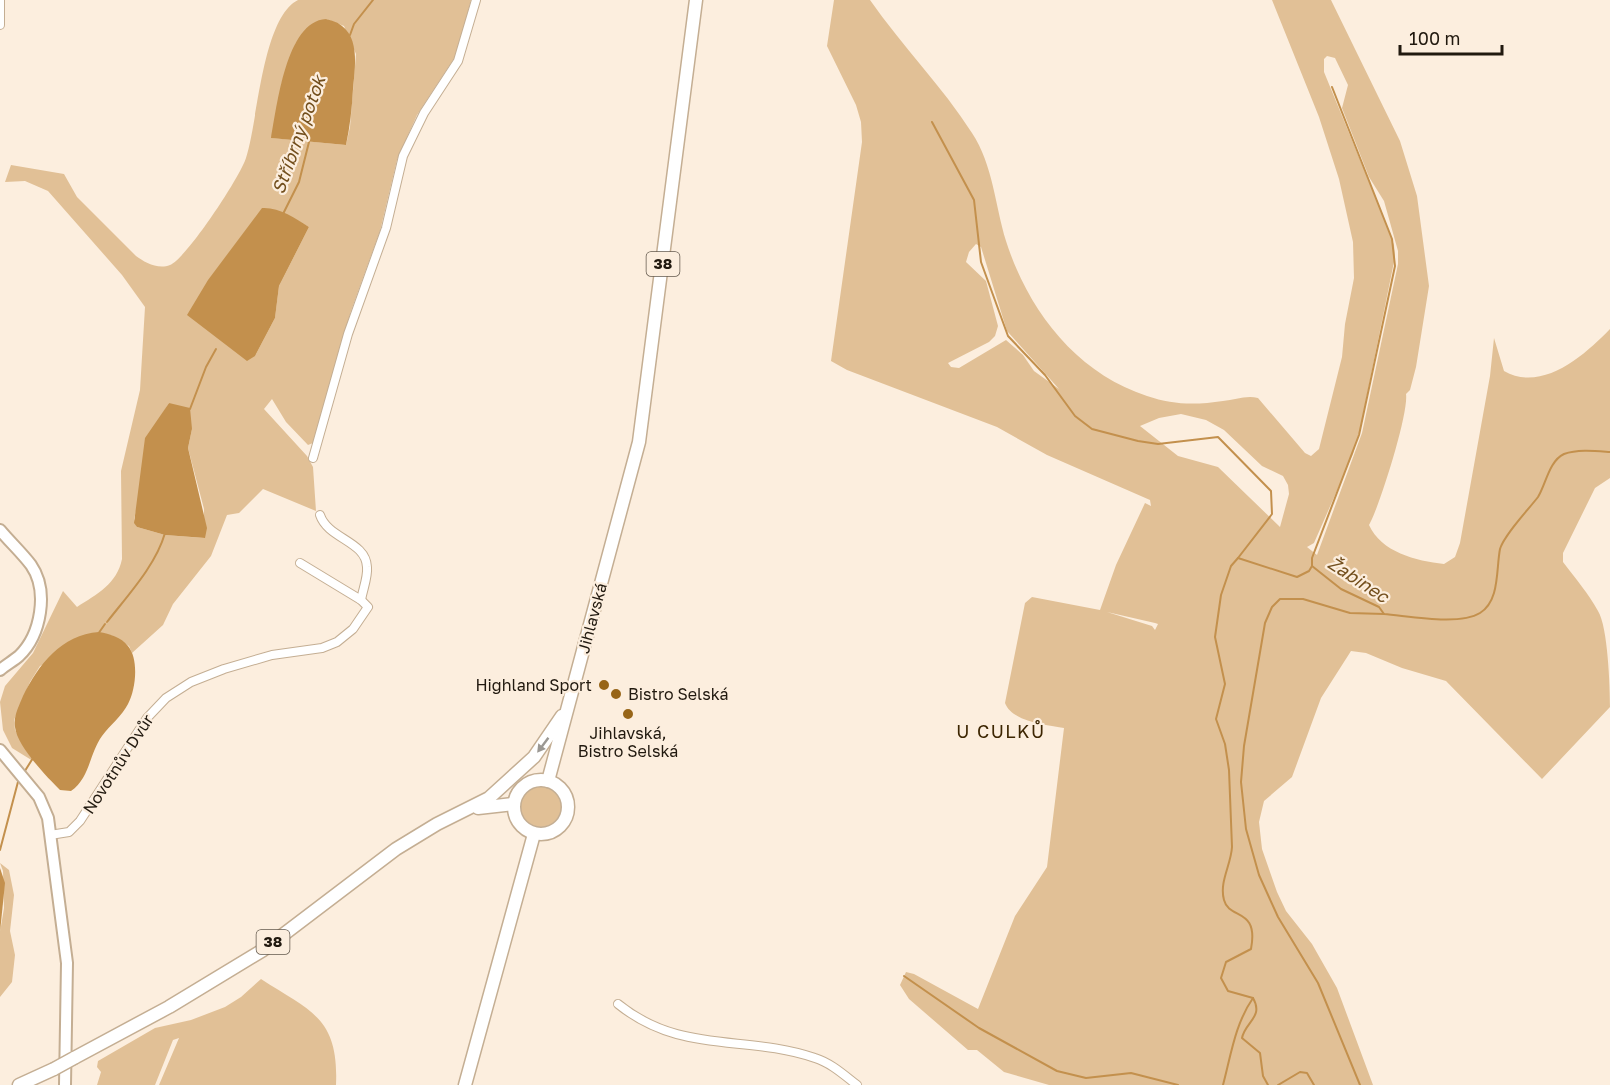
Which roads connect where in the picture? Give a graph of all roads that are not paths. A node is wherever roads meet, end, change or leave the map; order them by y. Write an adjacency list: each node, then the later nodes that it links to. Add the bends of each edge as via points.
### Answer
1 (0, 0): 4 (street)
2 (476, 0): 5 (street, via 458,61 424,113 403,156 386,228 348,334)
3 (696, 0): 11 (main road, Jihlavská / 38, via 646,401 618,525)
4 (0, 25)
5 (313, 458)
6 (320, 515): 9 (street, Novotnův Dvůr, via 329,530 364,555 366,575)
7 (0, 530): 10 (street, via 31,566 38,578 40,596 31,640)
8 (300, 563): 9 (street)
9 (361, 600): 17 (street, Novotnův Dvůr, via 368,607 337,642 224,669 191,682 166,698 147,718 80,821 69,832)
10 (0, 670)
11 (572, 695): 13 (main road, Jihlavská / 38); 15 (main road, one-way to 15, via 551,735 525,768 495,793)
12 (0, 750): 17 (street, via 45,807)
13 (548, 781): 14 (main road, via 532,781 523,786); 16 (main road, via 566,796 567,815 552,832)
14 (513, 804): 15 (main road, 38); 16 (main road, via 518,823)
15 (462, 812): 19 (main road, 38, bridge, via 396,849 263,950 169,1008)
16 (534, 834): 21 (main road)
17 (50, 835): 20 (street, via 67,963)
18 (618, 1004): 22 (street, via 637,1019 678,1035 708,1042 780,1048 815,1058)
19 (19, 1085)
20 (65, 1085)
21 (465, 1085)
22 (857, 1085)

